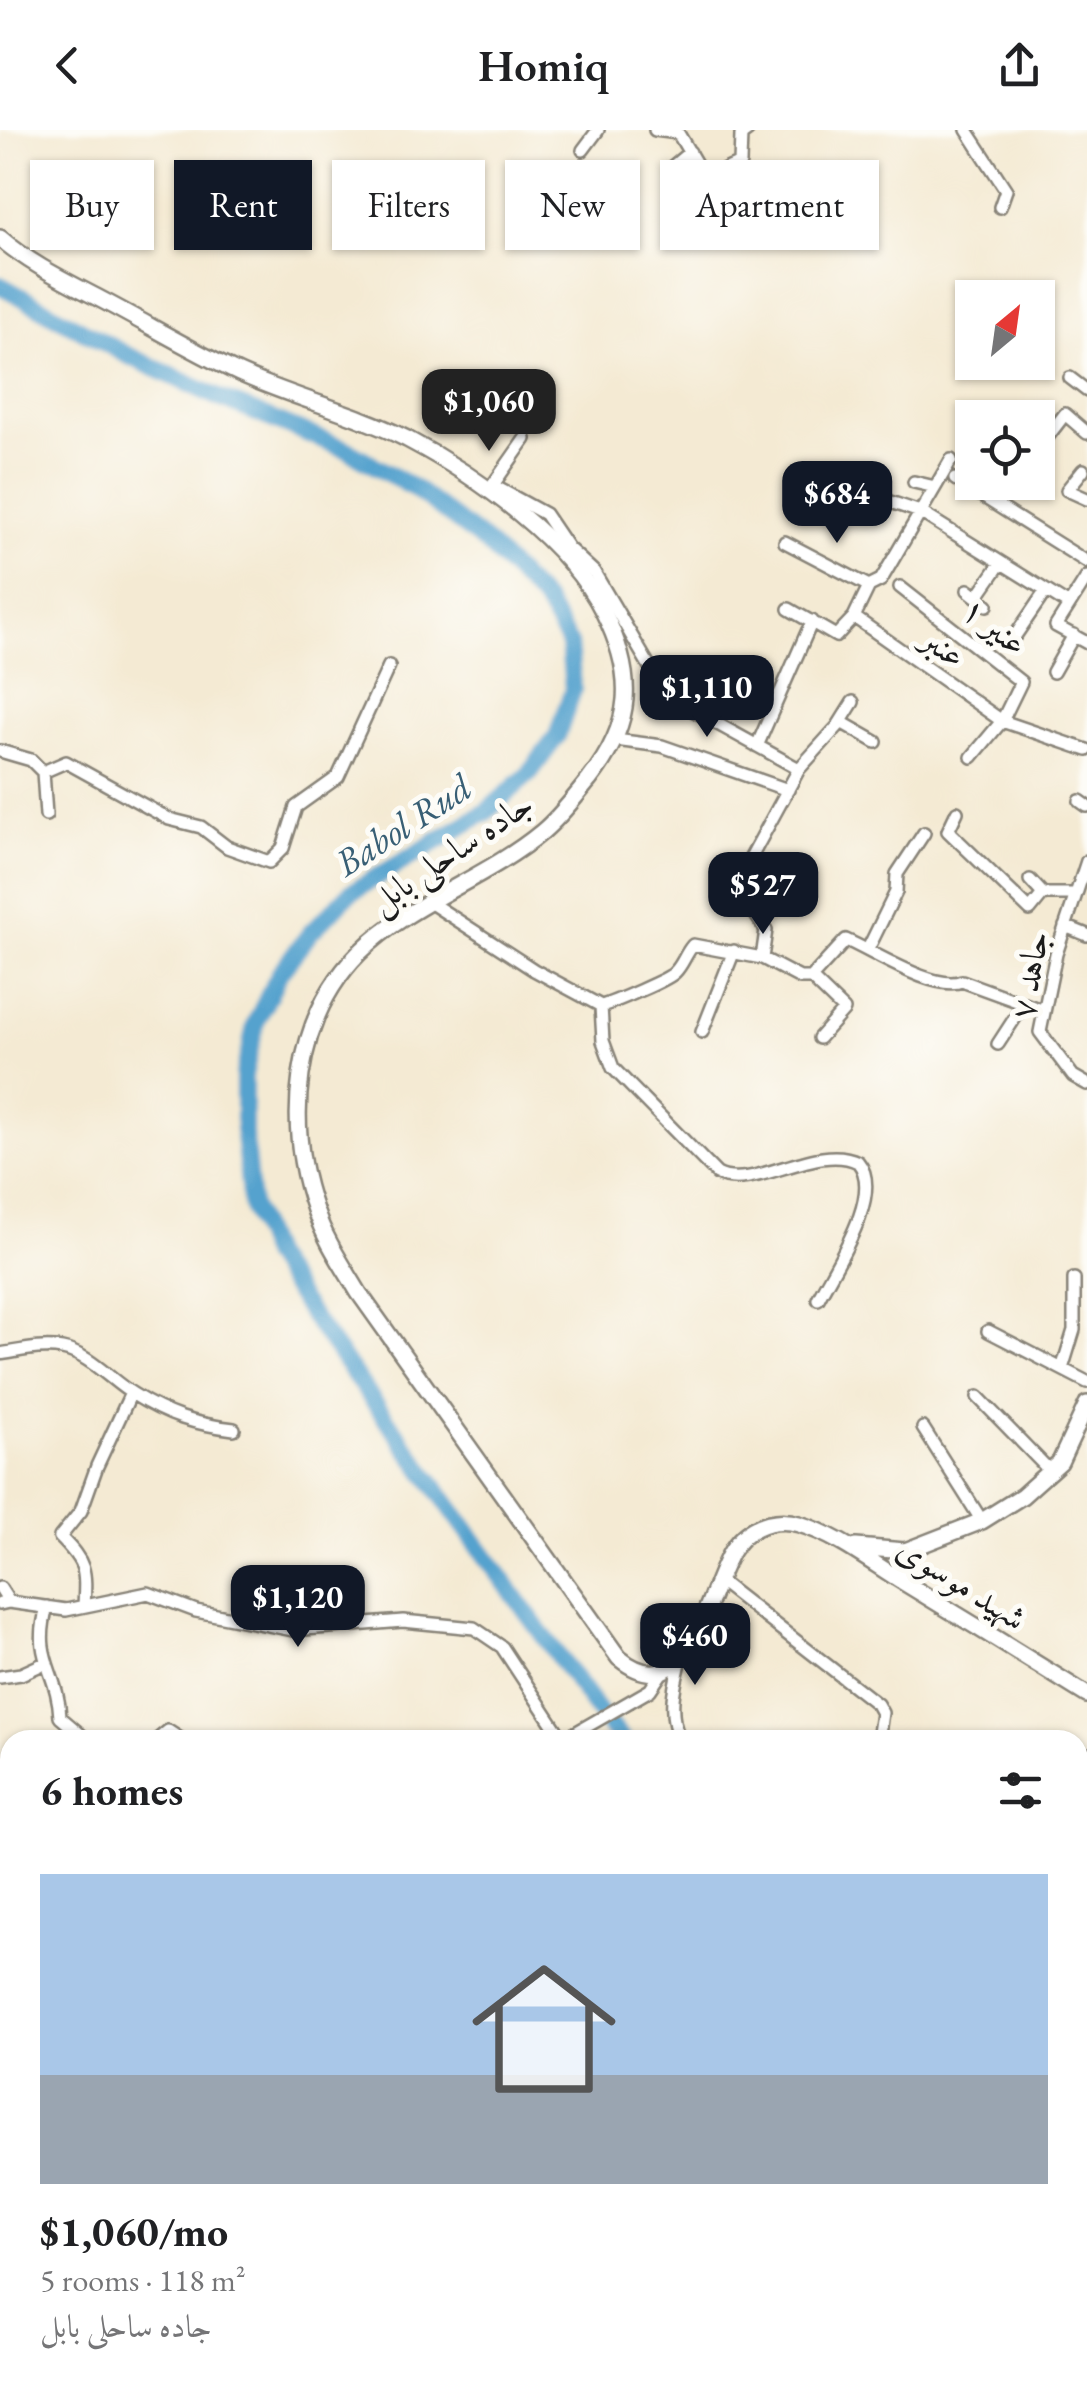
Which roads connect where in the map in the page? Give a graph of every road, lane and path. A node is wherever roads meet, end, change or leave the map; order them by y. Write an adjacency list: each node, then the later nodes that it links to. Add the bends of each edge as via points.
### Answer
1 (598, 130): 5 (street)
2 (656, 130): 6 (street, via 678,132)
3 (967, 130): 10 (street, via 1006,190)
4 (744, 133): 9 (street)
5 (583, 150)
6 (690, 152): 7 (street); 8 (street)
7 (680, 160)
8 (694, 160)
9 (740, 160)
10 (1000, 207)
11 (0, 238): 21 (main road, جاده ساحلی بابل, via 35,264 240,373 408,440)
12 (1070, 378): 13 (street)
13 (1087, 391)
14 (1055, 427): 15 (street, via 1065,414)
15 (1087, 433)
16 (525, 439): 21 (street)
17 (952, 460): 22 (street)
18 (1082, 470): 23 (street, via 1067,490)
19 (914, 482): 22 (street)
20 (834, 483): 25 (street)
21 (490, 488): 46 (main road, جاده ساحلی بابل, via 557,547 602,608 618,641 626,692); 48 (street, via 545,514 594,572 667,696)
22 (935, 488): 25 (street)
23 (1087, 499)
24 (989, 500): 27 (street)
25 (920, 512): 28 (street); 30 (street, via 881,580)
26 (785, 542): 30 (street)
27 (1087, 562)
28 (1000, 564): 32 (street); 33 (street)
29 (1086, 580): 34 (street)
30 (869, 586): 36 (street)
31 (900, 587): 44 (street, عنیر ۱, via 1022,682)
32 (1045, 592): 34 (street); 39 (street)
33 (977, 597)
34 (1069, 606): 38 (street, via 1056,626)
35 (788, 609): 37 (street)
36 (854, 617): 37 (street, via 836,636); 44 (street, عنبر)
37 (812, 621): 48 (street)
38 (1074, 635): 40 (street); 42 (street)
39 (1015, 636)
40 (1087, 642)
41 (388, 666): 53 (street, via 338,778 296,807 283,848 270,862 227,846 201,827 169,819 66,762)
42 (1053, 672)
43 (852, 702): 45 (street)
44 (1002, 721): 49 (street, عنبر); 51 (street)
45 (841, 722): 47 (street); 52 (street)
46 (615, 740): 54 (street, via 662,746); 62 (main road, جاده ساحلی بابل, via 539,834)
47 (876, 742)
48 (757, 746): 52 (street)
49 (1087, 750)
50 (0, 751): 53 (street, via 31,760)
51 (972, 757)
52 (799, 769): 54 (street)
53 (43, 772): 56 (street)
54 (788, 790): 67 (street, via 739,890 766,930)
55 (957, 812): 60 (street, via 948,830 1030,910)
56 (46, 815)
57 (924, 833): 65 (street, via 897,874 896,892)
58 (1087, 861): 61 (street, جاهد ۷)
59 (1030, 880): 60 (street)
60 (1043, 894): 61 (street)
61 (1076, 894): 63 (street, جاهد ۷)
62 (431, 902): 70 (street); 99 (main road, جاده ساحلی بابل, via 362,949 321,1006 299,1083 298,1117 315,1210 359,1294 619,1658 640,1669)
63 (1066, 926): 64 (street); 71 (street, جاهد ۷)
64 (1087, 934)
65 (868, 950): 68 (street, via 846,940); 69 (street, via 917,974 952,985 962,981)
66 (734, 952): 67 (street); 70 (street, via 692,945 670,978); 72 (street)
67 (762, 958): 68 (street)
68 (812, 978): 73 (street, via 844,1010)
69 (1024, 1004): 71 (street); 74 (street)
70 (601, 1006): 77 (street, via 613,1068 717,1174 732,1178 838,1156 863,1168 867,1186 858,1220)
71 (1044, 1011): 75 (street, جاهد ۷, via 1040,1032 1073,1076)
72 (702, 1032)
73 (819, 1038)
74 (998, 1044)
75 (1087, 1084)
76 (1074, 1279): 80 (street, via 1074,1330)
77 (818, 1299)
78 (988, 1331): 80 (street)
79 (0, 1354): 82 (street, via 64,1349)
80 (1062, 1369): 81 (street)
81 (1087, 1382)
82 (131, 1393): 86 (street, via 184,1422); 95 (street, via 81,1511 60,1537 86,1572)
83 (978, 1397): 87 (street)
84 (1087, 1404): 87 (main road)
85 (923, 1428): 88 (street)
86 (234, 1429)
87 (1051, 1472): 88 (main road)
88 (982, 1521): 90 (main road)
89 (831, 1540): 90 (main road); 91 (main road, via 799,1524 763,1525 734,1547); 92 (main road, شهید موسوی)
90 (905, 1551): 92 (main road, via 899,1570)
91 (718, 1580): 97 (main road); 106 (street, via 877,1704)
92 (907, 1584): 101 (main road, شهید موسوی)
93 (0, 1588): 94 (street)
94 (5, 1603): 96 (street)
95 (84, 1606): 96 (street); 103 (street, via 148,1593 196,1611 293,1630 404,1621 474,1628 502,1647)
96 (47, 1607): 98 (street, via 41,1630)
97 (681, 1659): 99 (main road); 105 (street, via 672,1706)
98 (45, 1663): 100 (street); 102 (street, via 60,1717)
99 (665, 1668): 104 (street, via 635,1700)
100 (0, 1677)
101 (1087, 1694)
102 (75, 1730)
103 (556, 1730)
104 (581, 1730)
105 (675, 1730)
106 (880, 1730)

